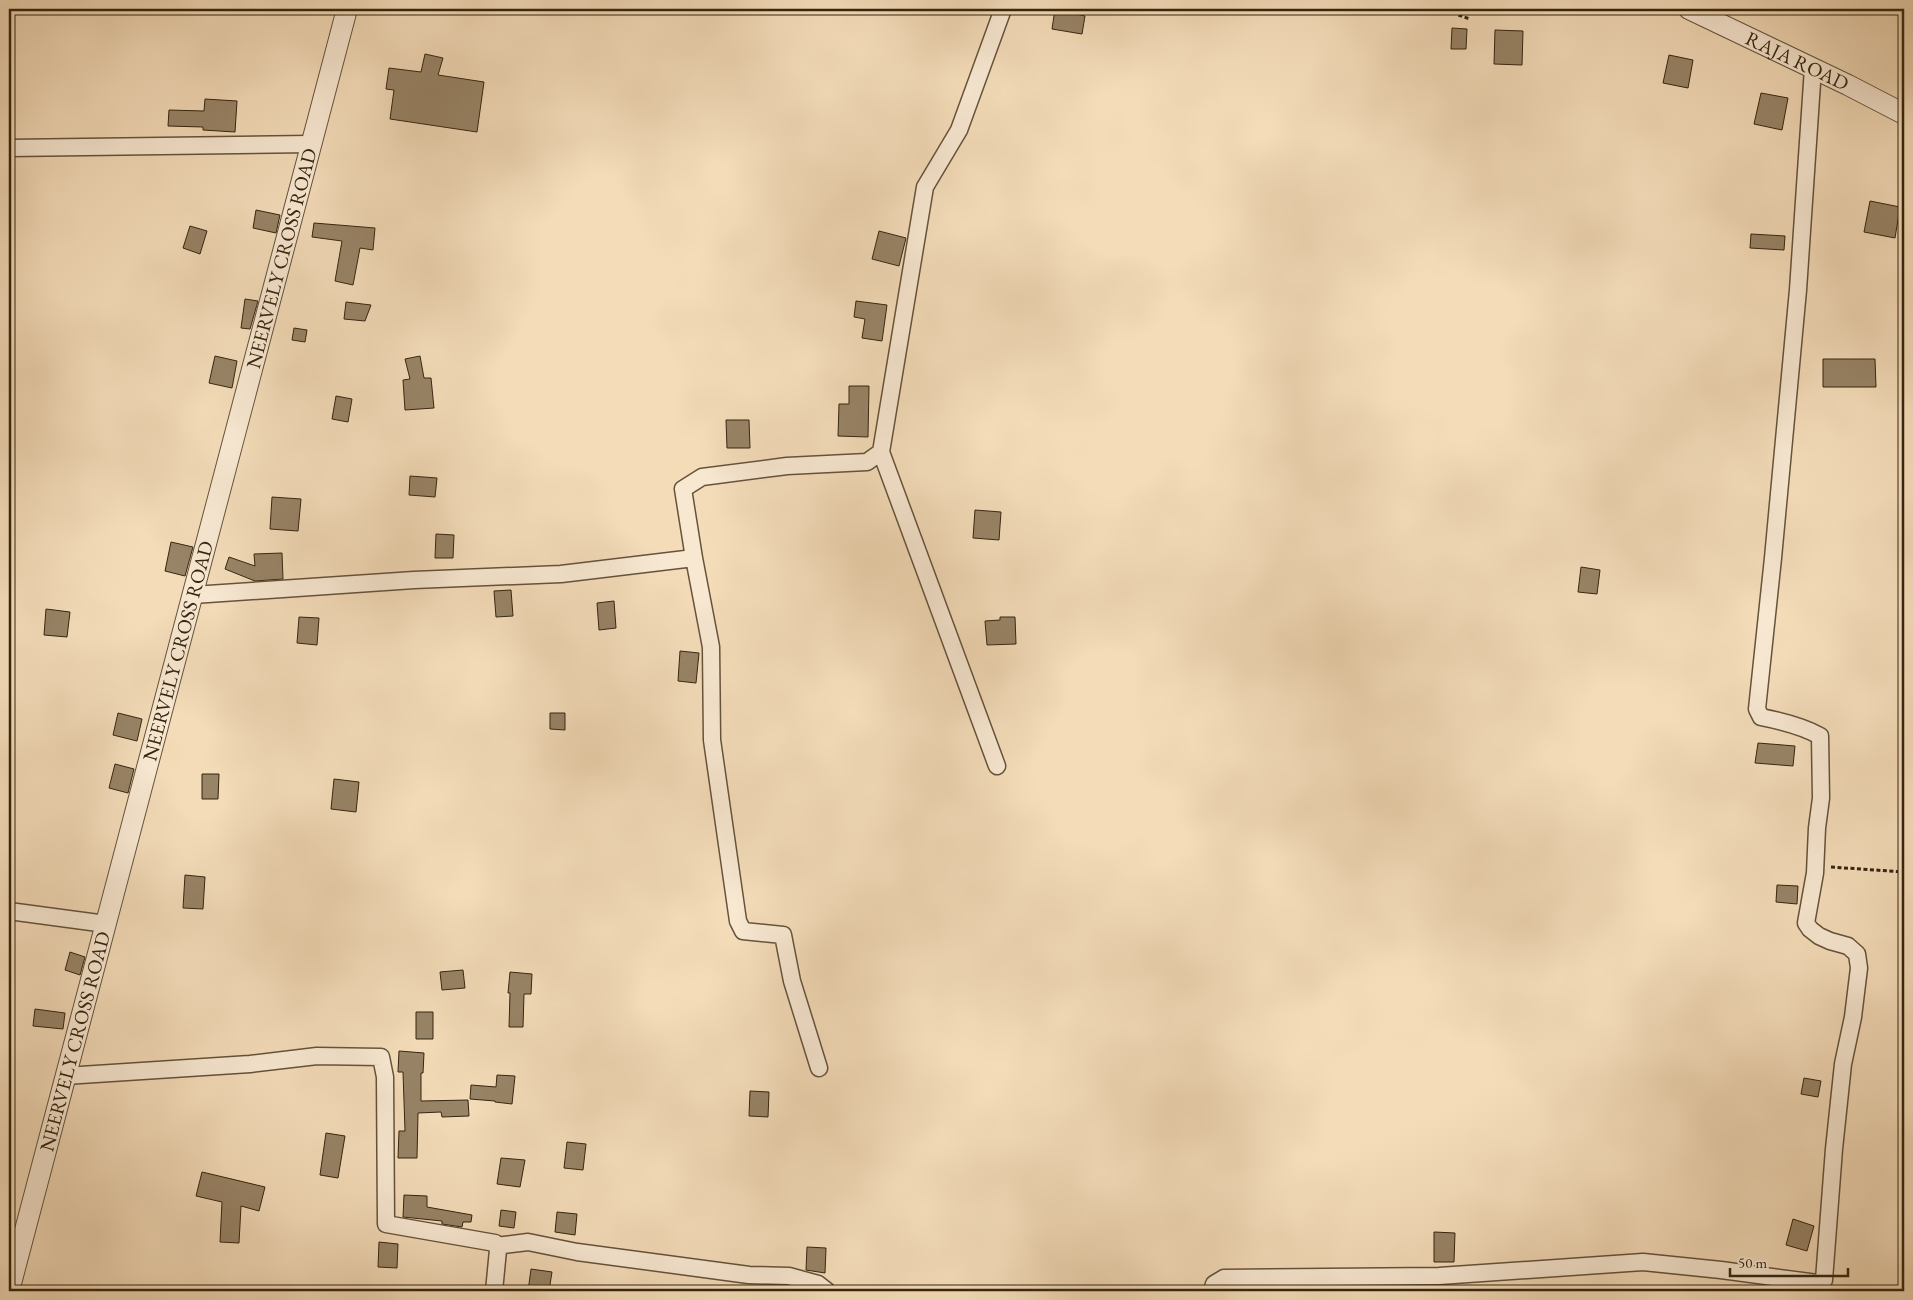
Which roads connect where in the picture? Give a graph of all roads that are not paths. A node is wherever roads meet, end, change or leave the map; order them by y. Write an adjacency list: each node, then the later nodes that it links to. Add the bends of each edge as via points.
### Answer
1 (347, 9): 6 (street, NEERVELY CROSS ROAD)
2 (1003, 9): 8 (street, via 960,130 924,187)
3 (1689, 9): 4 (street, RAJA ROAD)
4 (1813, 68): 5 (street, RAJA ROAD); 20 (street, via 1798,290 1757,709 1761,717 1820,736 1821,798 1806,922 1819,936 1853,950 1857,954 1859,968 1843,1064 1824,1280 1817,1283 1643,1262 1440,1276 1224,1278 1214,1284)
5 (1904, 114)
6 (311, 144): 7 (street); 10 (street, NEERVELY CROSS ROAD)
7 (9, 148)
8 (881, 452): 9 (street, via 867,462 787,466 702,476 683,489); 11 (street)
9 (694, 558): 10 (street, via 561,574); 14 (street, via 711,647 712,740 738,921 743,931 783,935 792,982)
10 (193, 595): 13 (street, NEERVELY CROSS ROAD)
11 (997, 766)
12 (9, 911): 13 (street)
13 (106, 924): 15 (street, NEERVELY CROSS ROAD)
14 (819, 1068)
15 (65, 1076): 16 (street, via 250,1064 317,1056 382,1057 385,1077 386,1224 495,1243); 17 (street, NEERVELY CROSS ROAD)
16 (496, 1246): 18 (street); 19 (street, via 528,1242 577,1252 749,1275 789,1276 818,1284)
17 (9, 1291)
18 (494, 1291)
19 (827, 1291)
20 (1212, 1291)

